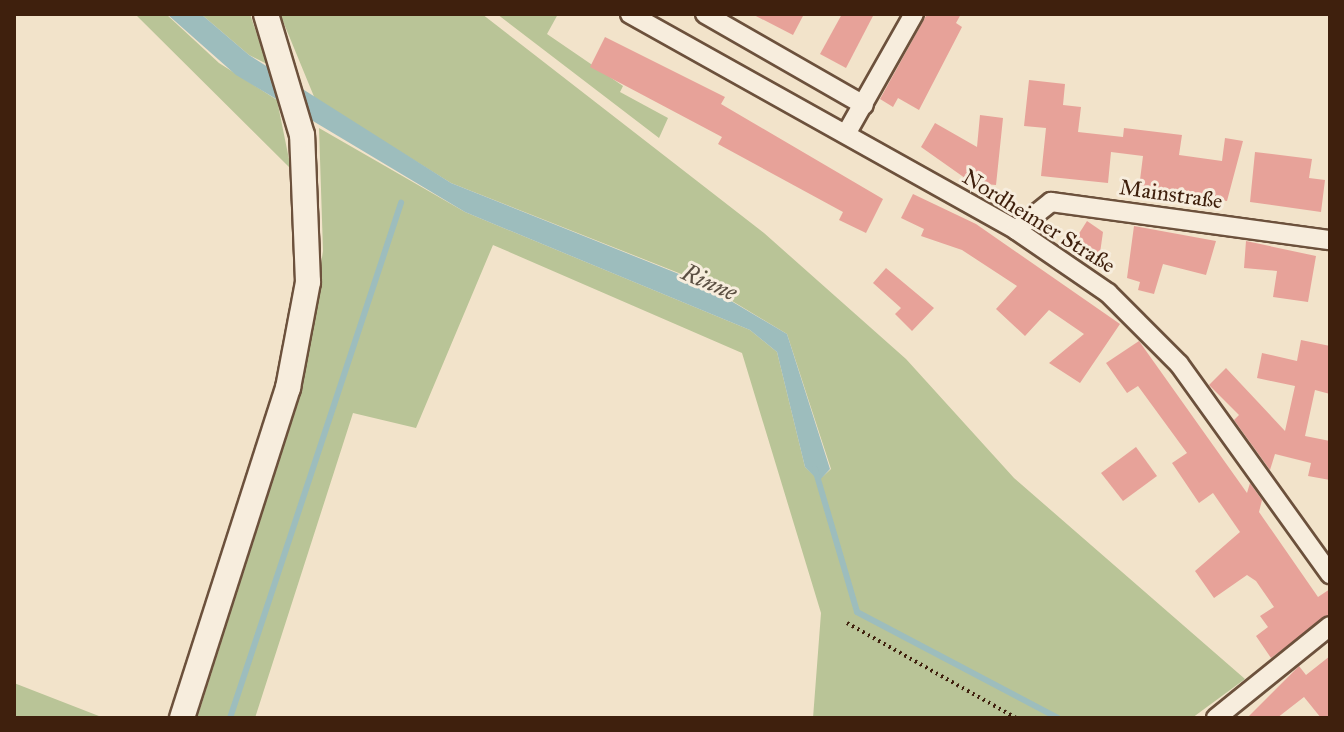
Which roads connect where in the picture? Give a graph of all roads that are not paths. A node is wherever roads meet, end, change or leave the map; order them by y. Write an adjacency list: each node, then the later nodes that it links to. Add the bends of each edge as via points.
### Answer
1 (266, 14): 11 (main road, via 302,135 310,238 302,325)
2 (630, 14): 6 (street, Nordheimer Straße)
3 (705, 14): 5 (street)
4 (914, 14): 5 (street)
5 (864, 105): 6 (street)
6 (846, 134): 7 (street, Nordheimer Straße)
7 (1016, 230): 8 (street, Mainstraße, via 1051,202); 9 (street, Nordheimer Straße, via 1145,324)
8 (1330, 240)
9 (1330, 574)
10 (1330, 626): 12 (street)
11 (182, 718)
12 (1216, 718)

